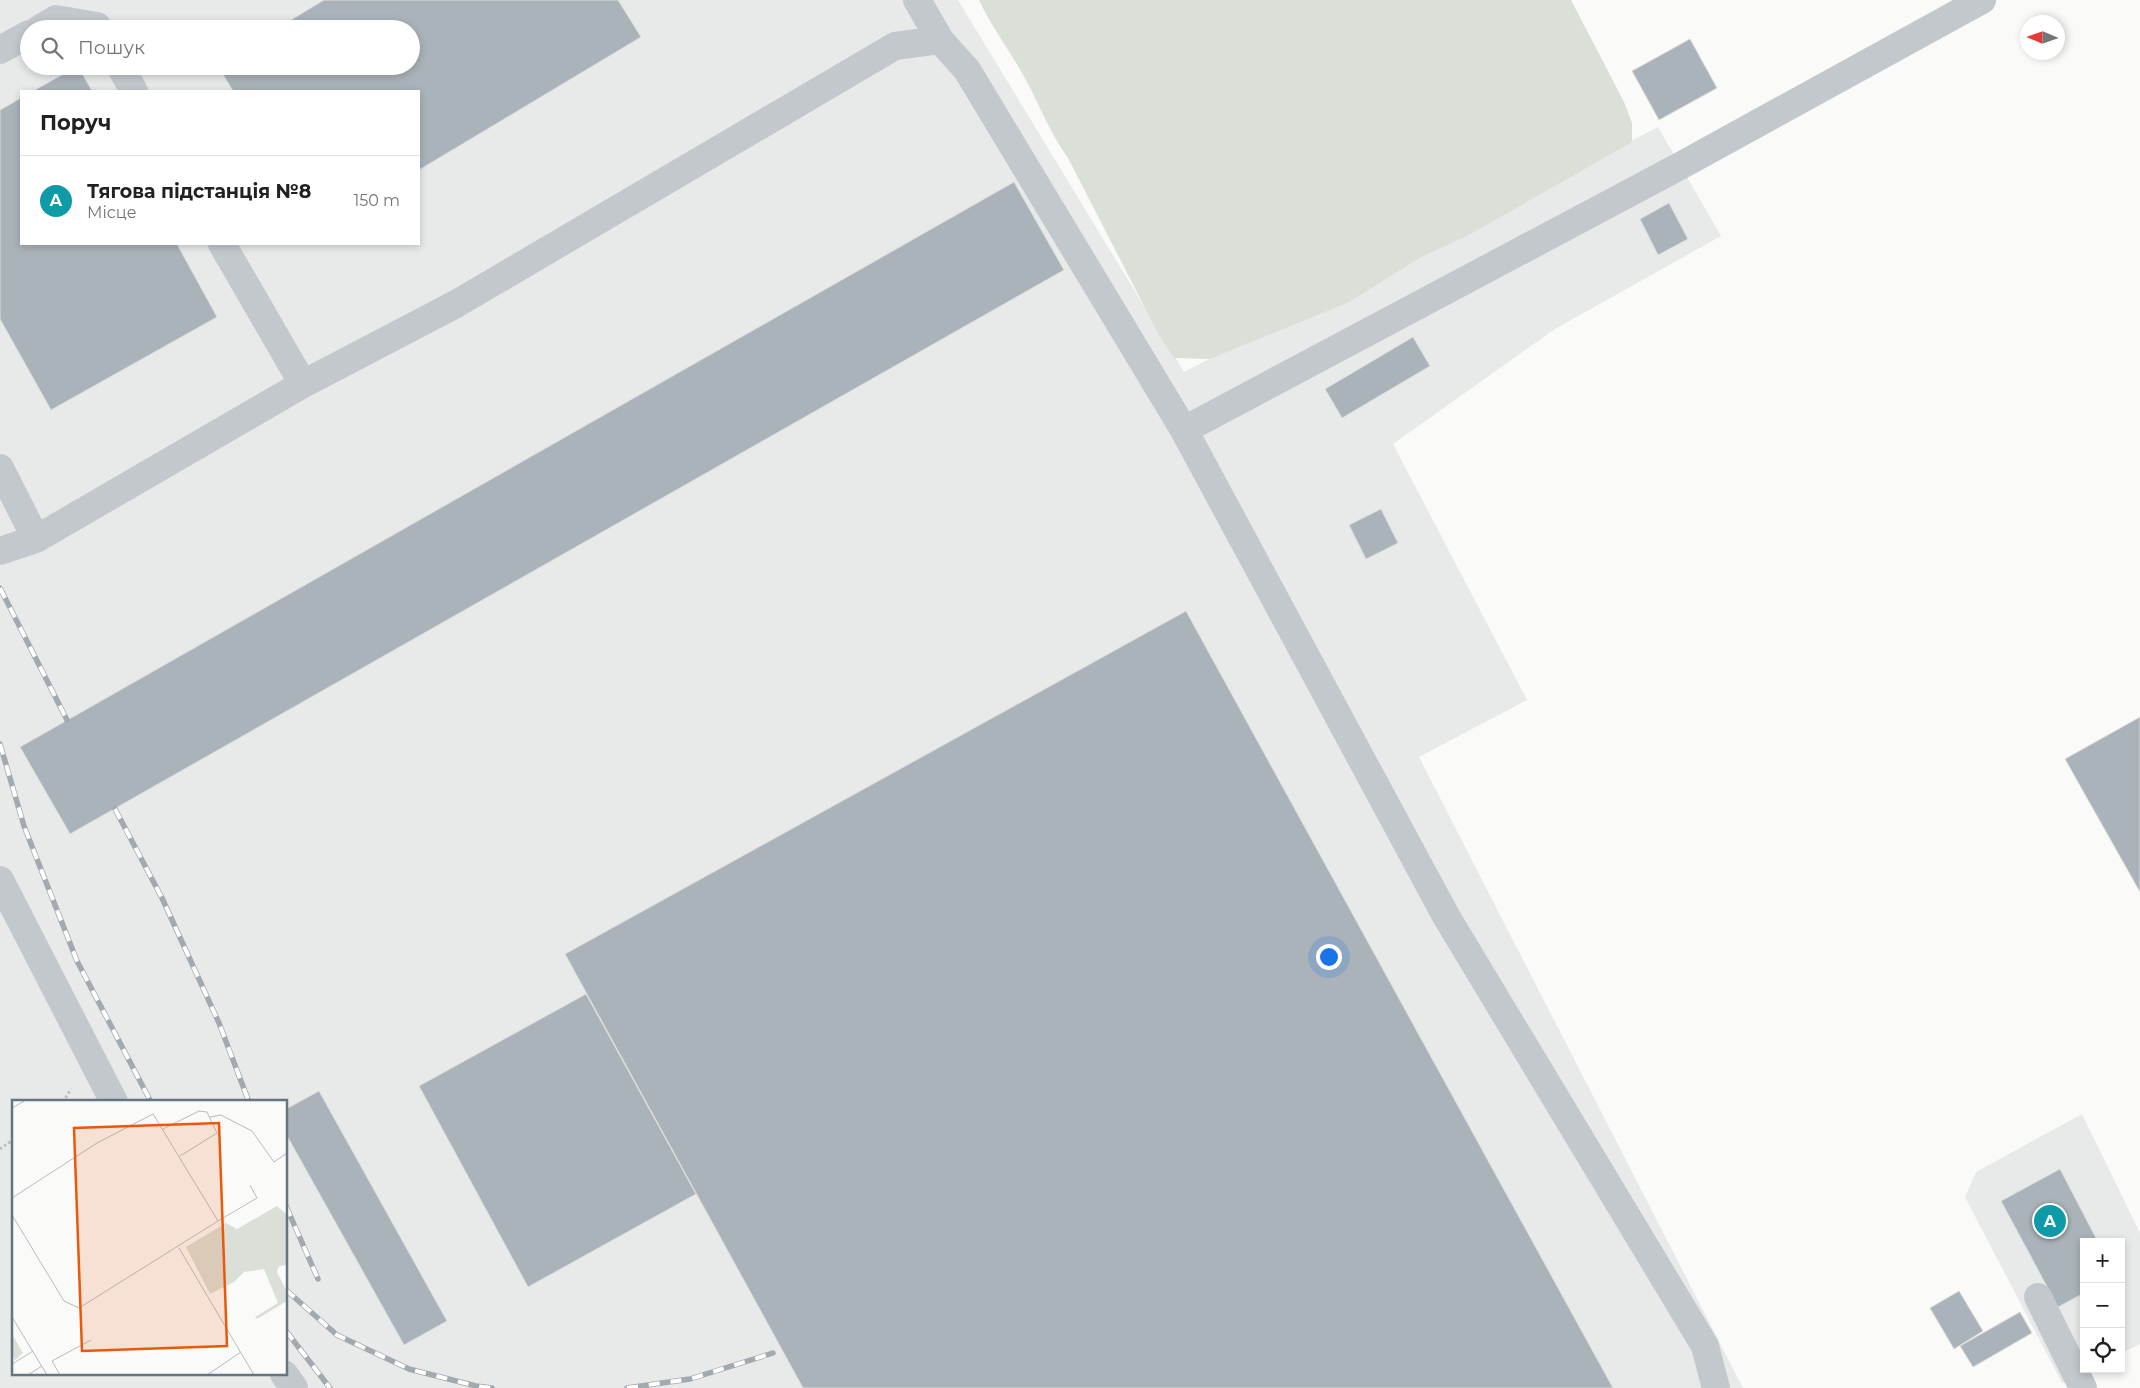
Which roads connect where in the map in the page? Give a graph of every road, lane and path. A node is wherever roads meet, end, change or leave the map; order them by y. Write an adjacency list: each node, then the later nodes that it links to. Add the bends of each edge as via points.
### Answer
1 (916, 0): 4 (lane)
2 (1982, 0): 10 (lane, via 1680,166)
3 (20, 39): 5 (lane)
4 (940, 40): 9 (lane, via 895,46 456,304); 10 (lane, via 967,70)
5 (0, 50)
6 (125, 75): 7 (lane)
7 (133, 90)
8 (223, 245): 9 (lane)
9 (303, 384): 12 (lane)
10 (1184, 430): 21 (lane, via 1446,916 1705,1346)
11 (0, 468): 12 (lane)
12 (36, 539): 13 (lane)
13 (0, 551)
14 (0, 880): 15 (lane)
15 (113, 1100)
16 (12, 1140): 17 (path)
17 (0, 1149)
18 (2038, 1297): 22 (lane)
19 (285, 1376): 20 (lane)
20 (294, 1388)
21 (1716, 1388)
22 (2083, 1388)

